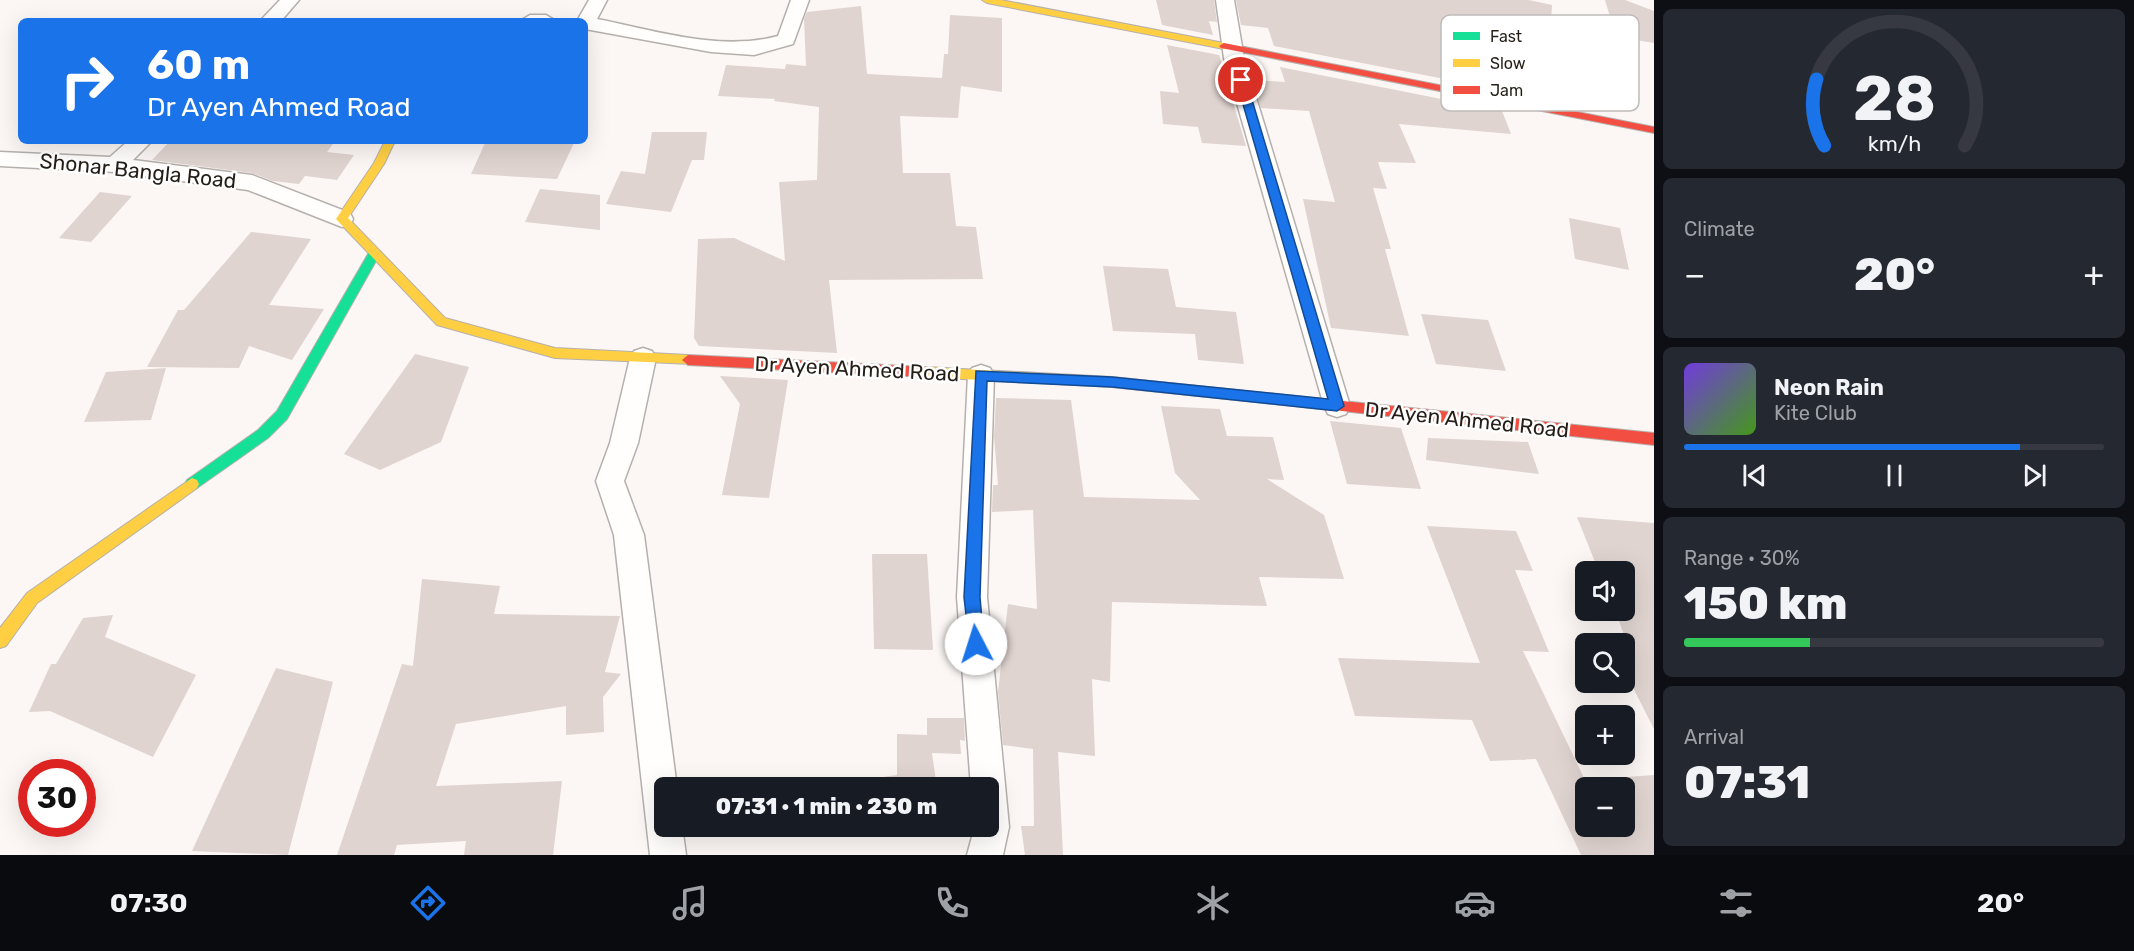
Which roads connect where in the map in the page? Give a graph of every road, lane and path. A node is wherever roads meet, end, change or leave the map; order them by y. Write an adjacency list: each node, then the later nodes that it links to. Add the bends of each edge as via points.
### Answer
1 (290, 0): 6 (street)
2 (598, 0): 7 (street)
3 (800, 0): 8 (street, via 786,40 754,49 711,46)
4 (987, 0): 9 (street)
5 (1225, 0): 9 (street)
6 (273, 18)
7 (588, 19)
8 (588, 23)
9 (1233, 49): 10 (street); 21 (street)
10 (1441, 89)
11 (1555, 111): 12 (street)
12 (1654, 130)
13 (138, 144): 16 (street)
14 (389, 144): 17 (street)
15 (0, 159): 16 (street, Shonar Bangla Road)
16 (115, 165): 17 (street, Shonar Bangla Road, via 252,183)
17 (342, 219): 18 (street, Dr Ayen Ahmed Road)
18 (375, 252): 19 (street, Dr Ayen Ahmed Road, via 441,322 555,353); 23 (street, via 282,415 263,434 33,598)
19 (643, 358): 20 (street, Dr Ayen Ahmed Road); 26 (street, via 624,443 610,481 629,535)
20 (981, 375): 21 (street, Dr Ayen Ahmed Road, via 1112,382); 24 (street, via 972,597)
21 (1337, 406): 22 (street, Dr Ayen Ahmed Road)
22 (1654, 440)
23 (0, 641)
24 (987, 777)
25 (990, 837): 27 (street)
26 (668, 855)
27 (985, 855)

